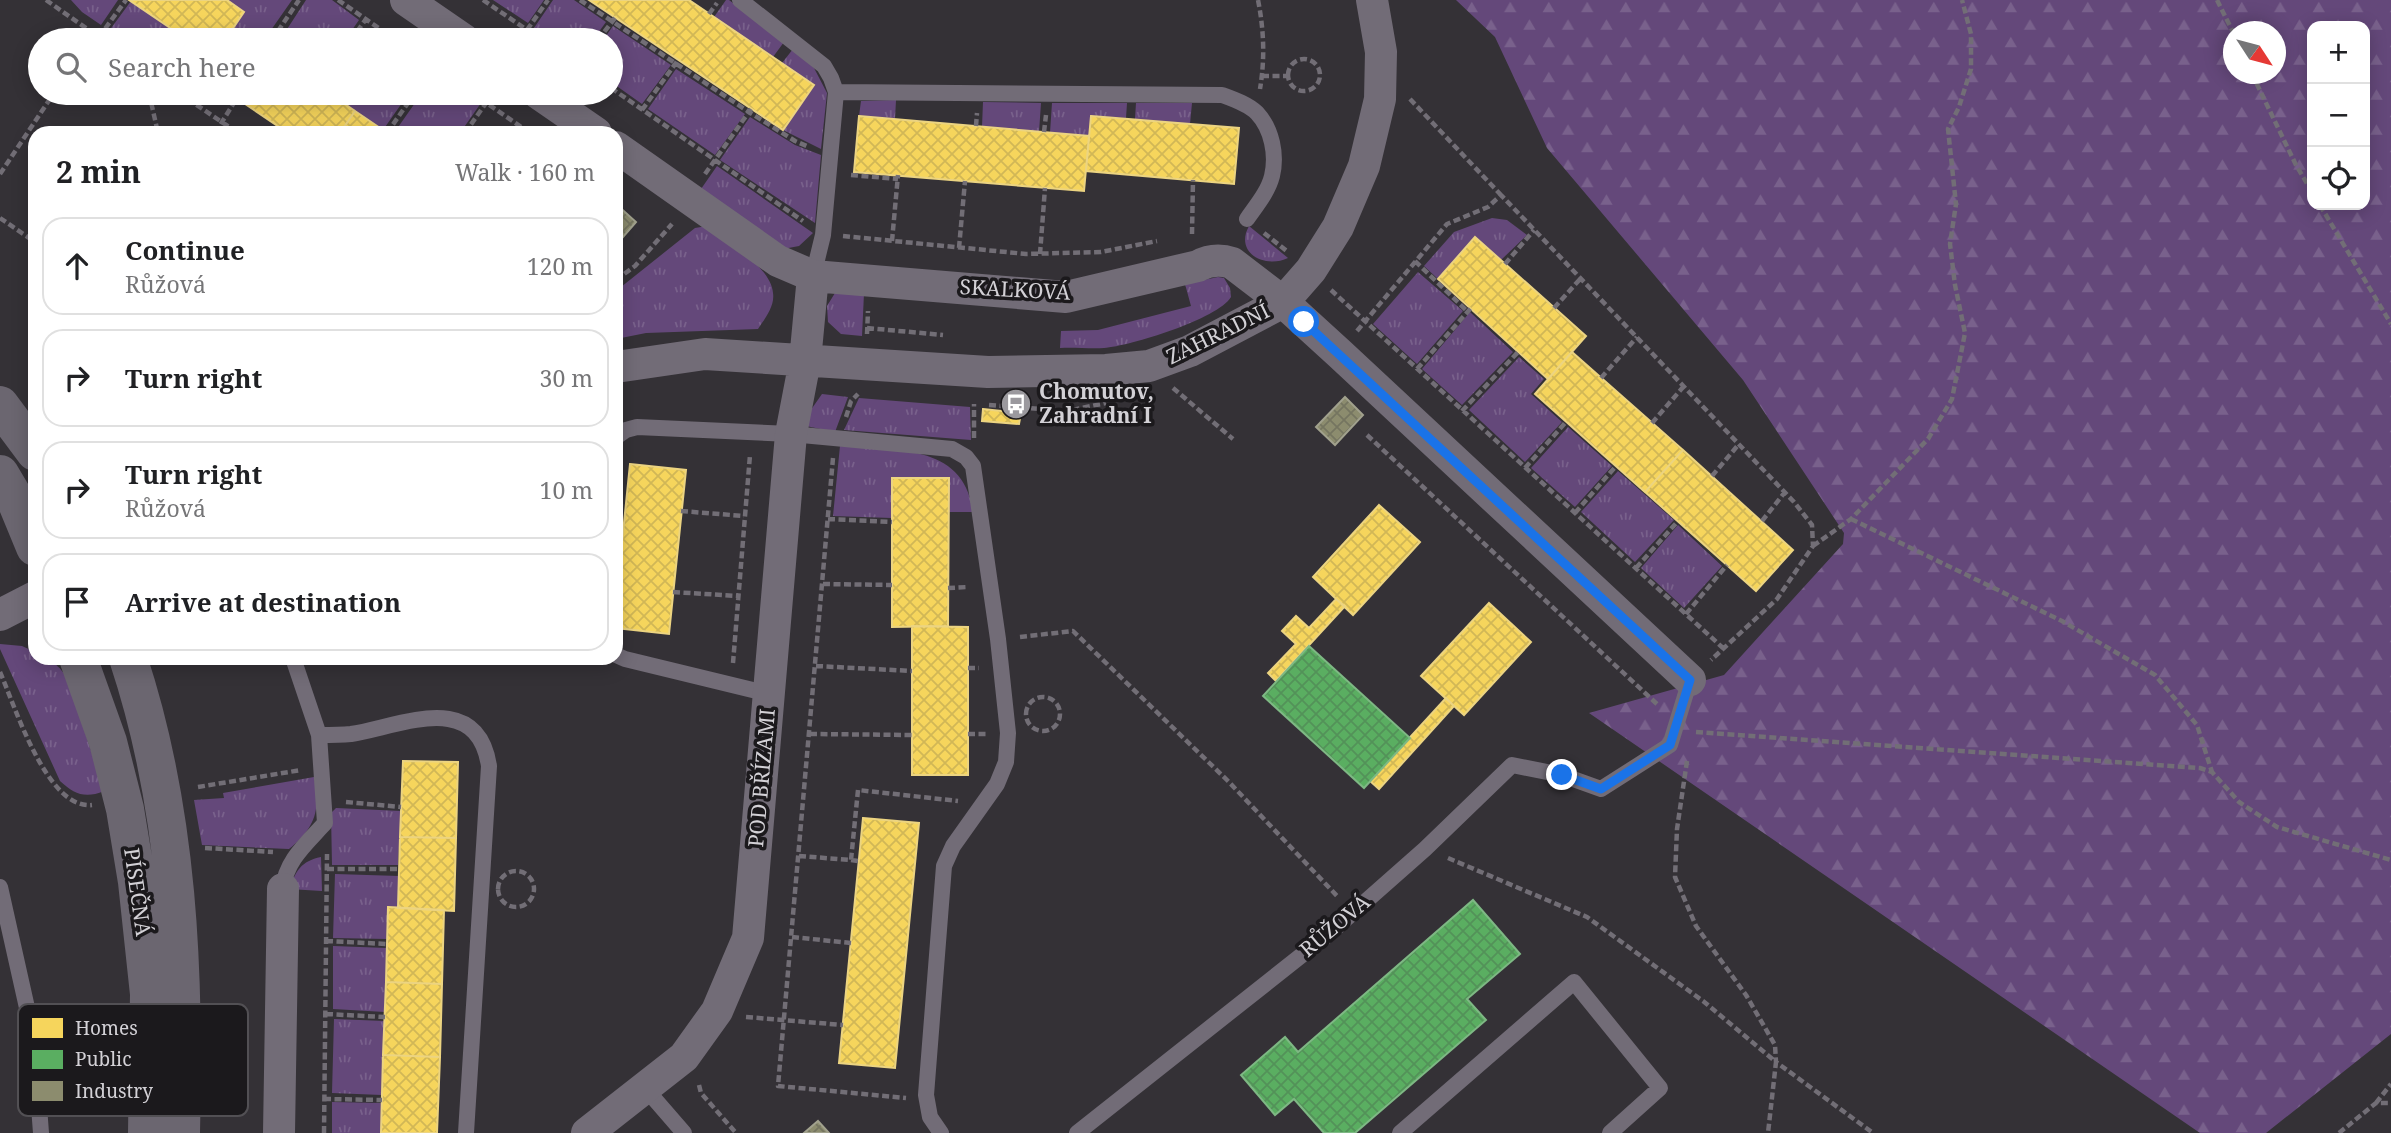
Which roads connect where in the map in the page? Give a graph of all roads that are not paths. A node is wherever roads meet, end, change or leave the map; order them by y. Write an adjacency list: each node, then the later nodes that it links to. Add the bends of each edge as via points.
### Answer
1 (406, 0): 4 (street)
2 (740, 0): 5 (lane, via 824,66)
3 (1372, 0): 11 (street, ZAHRADNÍ, via 1381,52 1380,99 1364,166 1338,227 1311,270)
4 (447, 28)
5 (836, 92): 9 (lane, via 1222,95 1256,112 1271,136 1272,177); 10 (lane, via 823,234)
6 (555, 105): 7 (street)
7 (586, 126)
8 (623, 152): 10 (street, SKALKOVÁ, via 778,261)
9 (1247, 219)
10 (813, 276): 11 (street, SKALKOVÁ, via 1066,297 1223,260); 12 (street)
11 (1283, 302): 12 (street, ZAHRADNÍ, via 1190,351 1149,366 988,372); 26 (street)
12 (805, 361): 13 (street, ZAHRADNÍ, via 705,354); 16 (street, POD BŘÍZAMI)
13 (623, 366)
14 (0, 404): 17 (street)
15 (623, 432): 16 (lane, via 637,428)
16 (792, 434): 27 (street, POD BŘÍZAMI); 39 (lane, via 952,449 973,466 1008,733 1006,762 997,784 944,866 927,1100 930,1116)
17 (28, 443)
18 (0, 474): 19 (street)
19 (28, 530)
20 (28, 601): 21 (street)
21 (0, 615)
22 (623, 658): 27 (lane)
23 (80, 665): 32 (street, PÍSEČNÁ, via 108,742 125,809)
24 (130, 665): 33 (street, PÍSEČNÁ, via 162,789 177,898)
25 (295, 665): 28 (lane)
26 (1690, 680): 40 (lane, RŮŽOVÁ, via 1670,745 1601,789 1512,765 1331,932)
27 (769, 694): 34 (street, POD BŘÍZAMI, via 748,938 718,1011 684,1057)
28 (318, 735): 30 (lane, via 325,823 284,874); 36 (lane, via 349,734 435,716 454,718 478,736 487,755)
29 (0, 887): 31 (lane)
30 (283, 889): 35 (street)
31 (26, 1004)
32 (149, 1004)
33 (180, 1004)
34 (645, 1088): 37 (street, POD BŘÍZAMI); 38 (lane)
35 (279, 1133)
36 (467, 1133)
37 (587, 1133)
38 (684, 1133)
39 (942, 1133)
40 (1077, 1133)
41 (1400, 1133): 42 (lane, via 1574,982 1660,1088)
42 (1610, 1133)

